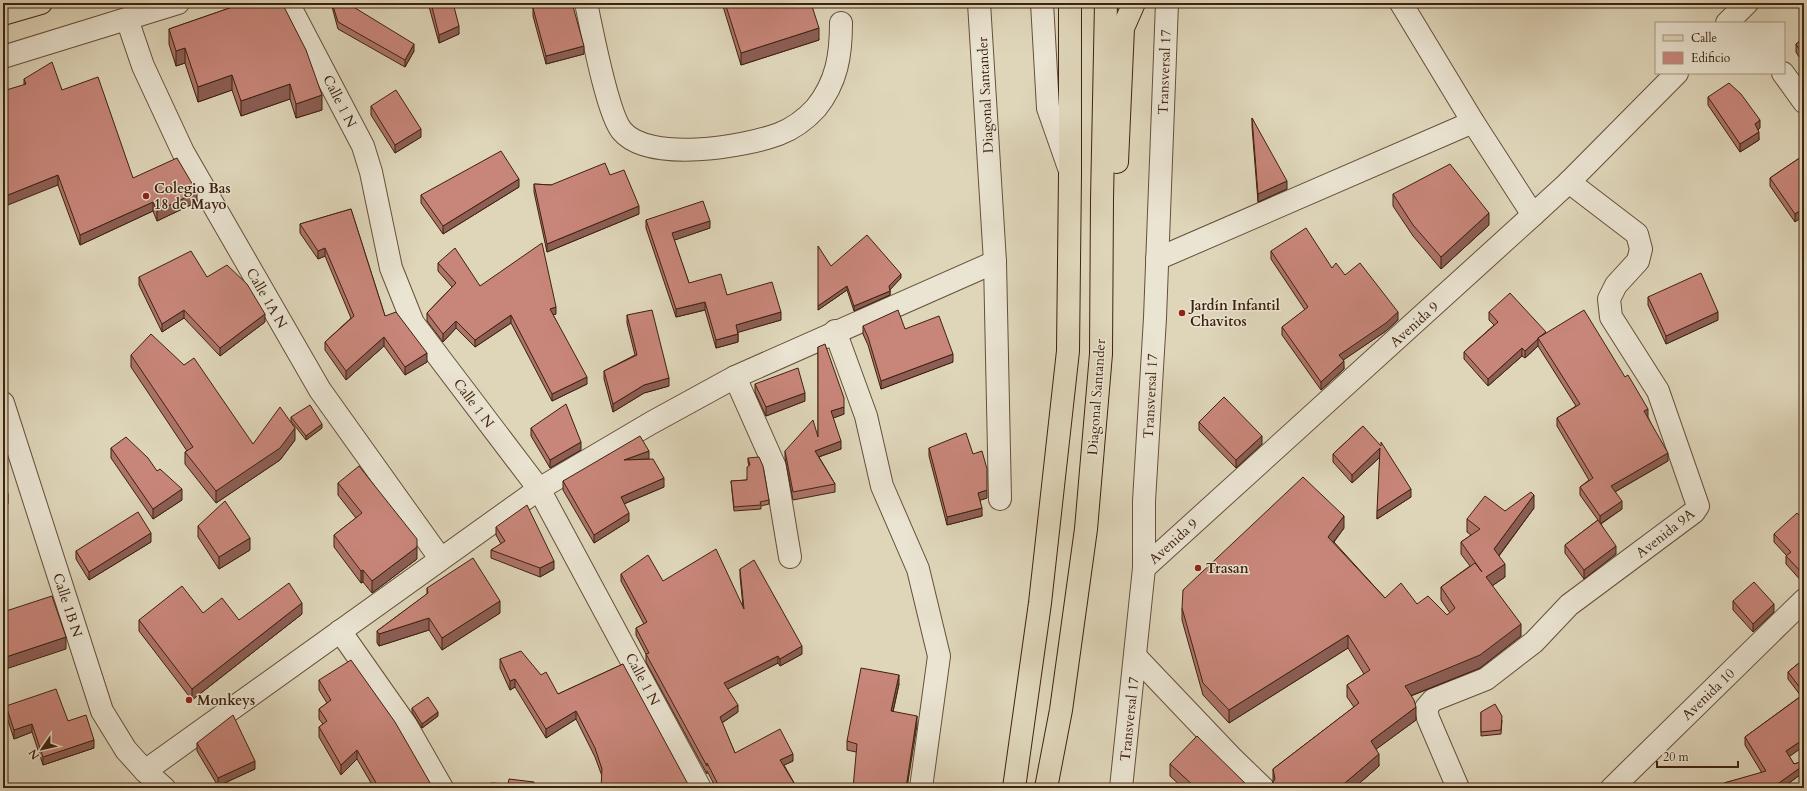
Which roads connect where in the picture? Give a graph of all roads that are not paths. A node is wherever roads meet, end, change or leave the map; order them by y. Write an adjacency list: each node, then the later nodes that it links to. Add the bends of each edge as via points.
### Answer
1 (41, 3): 12 (main road)
2 (178, 3): 13 (street)
3 (288, 3): 29 (street, Calle 1 N, via 363,146 391,268 413,323)
4 (586, 3): 14 (street, via 615,121 629,137 641,144 671,148 727,147 780,134 796,125 816,108 838,67)
5 (979, 3): 25 (street, Diagonal Santander)
6 (1042, 3): 20 (street, via 1048,108)
7 (1070, 3): 20 (main road)
8 (1106, 3): 22 (main road, Diagonal Santander)
9 (1134, 3): 22 (main road, via 1123,28 1117,168)
10 (1167, 3): 24 (street, Transversal 17)
11 (1401, 3): 19 (street)
12 (3, 14)
13 (127, 19): 15 (street); 32 (street, Calle 1A N, via 143,66 183,152 316,383)
14 (841, 23)
15 (3, 57)
16 (1676, 74): 21 (street, Avenida 9)
17 (1784, 74): 18 (street)
18 (1804, 102)
19 (1473, 122): 23 (street); 24 (street)
20 (1070, 173): 42 (main road, via 1068,351 1040,603)
21 (1568, 182): 23 (street, Avenida 9); 46 (street, Avenida 9A, via 1637,234 1641,249 1638,261 1616,285 1609,299 1611,317 1658,391 1698,506 1694,512 1569,605 1534,642 1486,679 1433,700 1426,708)
22 (1102, 200): 43 (main road, Diagonal Santander, via 1101,354 1086,529 1061,710)
23 (1533, 215): 33 (street, Avenida 9)
24 (1157, 259): 33 (street, Transversal 17, via 1144,501)
25 (995, 262): 26 (street); 30 (street, Diagonal Santander)
26 (835, 331): 27 (street); 41 (street, via 866,416 882,486 918,569 939,656)
27 (735, 377): 29 (street); 31 (street, via 775,467)
28 (3, 403): 37 (street, Calle 1B N, via 102,711 126,750)
29 (539, 489): 32 (street); 40 (street, Calle 1 N)
30 (1000, 499)
31 (790, 557)
32 (440, 558): 35 (street)
33 (1144, 568): 36 (street, Transversal 17)
34 (1804, 600): 47 (street, Avenida 10)
35 (340, 631): 37 (street); 39 (street, via 406,725)
36 (1136, 657): 44 (street, Transversal 17); 45 (street)
37 (145, 771): 38 (street, Calle 1B N)
38 (164, 788)
39 (442, 788)
40 (700, 788)
41 (921, 788)
42 (1014, 788)
43 (1046, 788)
44 (1122, 788)
45 (1263, 788)
46 (1458, 788)
47 (1612, 788)

